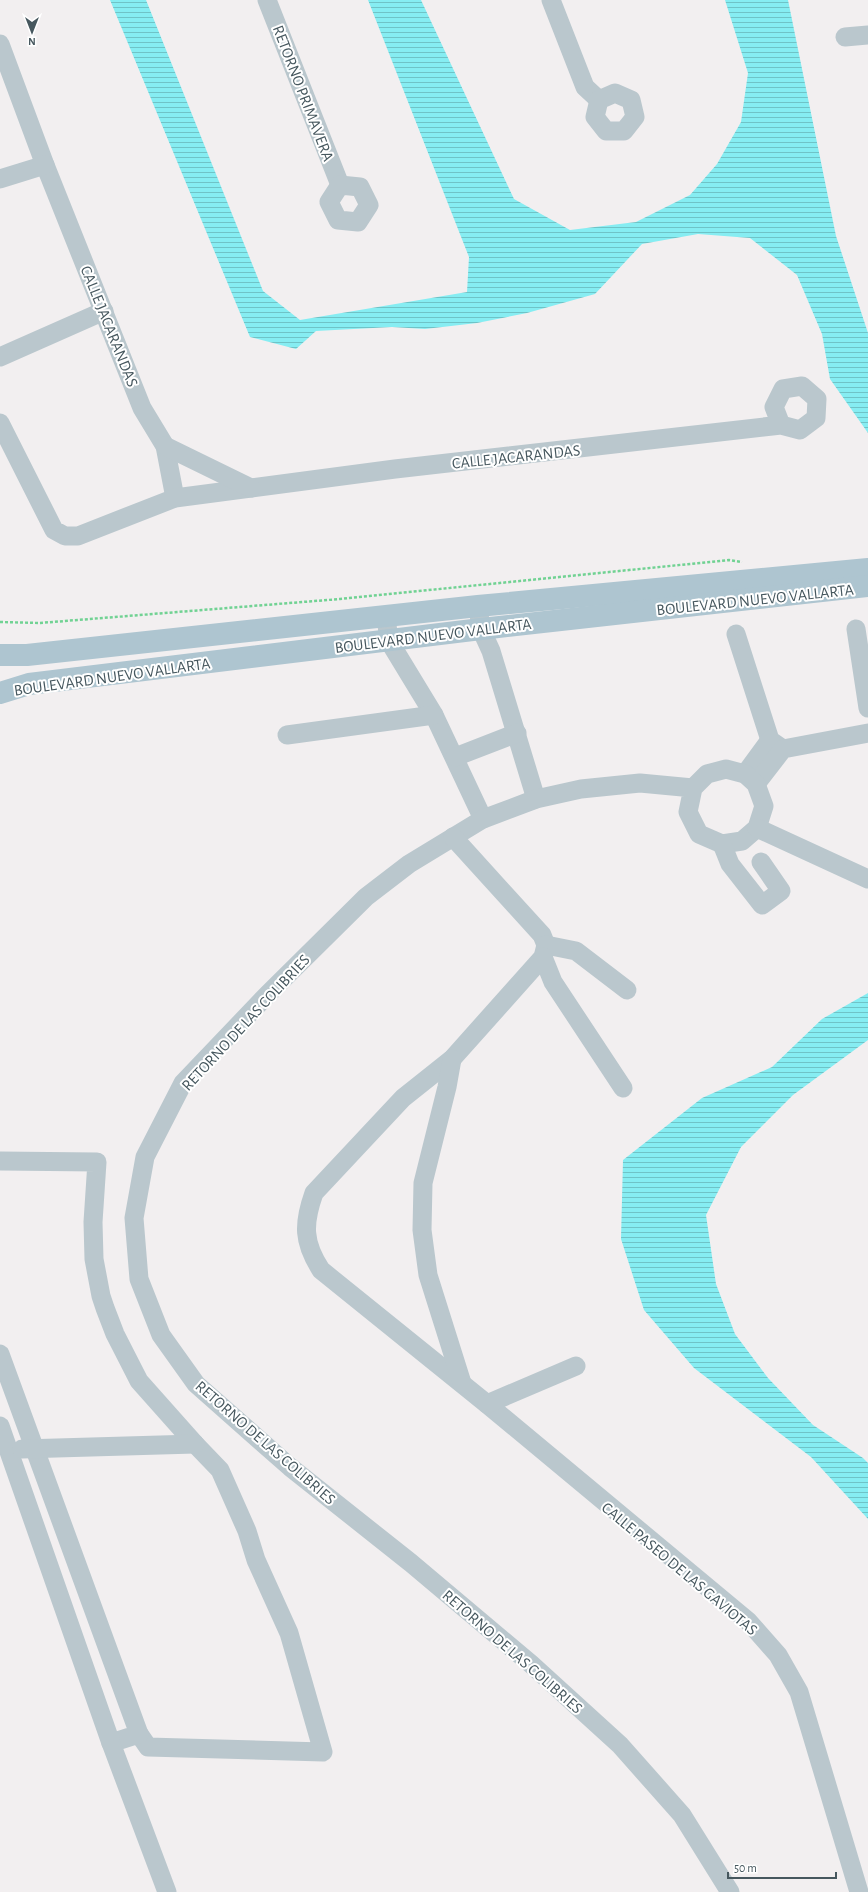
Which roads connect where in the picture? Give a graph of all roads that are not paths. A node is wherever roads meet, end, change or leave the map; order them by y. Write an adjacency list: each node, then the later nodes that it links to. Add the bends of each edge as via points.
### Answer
1 (267, 0): 9 (street, RETORNO PRIMAVERA)
2 (551, 0): 6 (street, via 585,87)
3 (868, 35): 4 (street)
4 (845, 37)
5 (0, 44): 7 (street, CALLE JACARANDAS)
6 (599, 100)
7 (45, 165): 8 (street); 10 (street, CALLE JACARANDAS)
8 (0, 179)
9 (340, 185)
10 (104, 311): 11 (street); 14 (street, CALLE JACARANDAS, via 142,408)
11 (0, 357)
12 (0, 423): 16 (street, via 54,530 65,536 78,536)
13 (781, 425): 15 (street, CALLE JACARANDAS)
14 (165, 446): 15 (street); 16 (street, CALLE JACARANDAS)
15 (251, 488): 16 (street, CALLE JACARANDAS)
16 (175, 498)
17 (868, 569): 19 (main road, BOULEVARD NUEVO VALLARTA)
18 (868, 586): 21 (main road, BOULEVARD NUEVO VALLARTA)
19 (478, 606): 20 (main road, BOULEVARD NUEVO VALLARTA); 21 (street)
20 (386, 618): 24 (street); 25 (main road, BOULEVARD NUEVO VALLARTA, via 27,655)
21 (481, 629): 24 (main road, BOULEVARD NUEVO VALLARTA); 30 (street, via 491,651)
22 (856, 630): 27 (street)
23 (736, 634): 32 (street)
24 (389, 641): 26 (main road, BOULEVARD NUEVO VALLARTA, via 29,684); 28 (street)
25 (0, 655)
26 (0, 693)
27 (868, 708)
28 (434, 715): 31 (street); 33 (street)
29 (868, 733): 32 (street)
30 (518, 734): 33 (street); 36 (street)
31 (287, 735)
32 (777, 745): 34 (street)
33 (455, 757): 37 (street)
34 (750, 779): 35 (street, via 726,769 707,774); 38 (street, via 764,806)
35 (693, 788): 36 (street, RETORNO DE LAS COLIBRIES, via 640,783 581,789); 40 (street, via 688,812 699,834)
36 (536, 799): 37 (street, RETORNO DE LAS COLIBRIES)
37 (483, 819): 39 (street, RETORNO DE LAS COLIBRIES)
38 (757, 828): 40 (street, via 742,841); 42 (street)
39 (453, 837): 43 (street, via 542,935); 59 (street, RETORNO DE LAS COLIBRIES, via 410,864 366,897 267,995 184,1083 145,1157 134,1218 139,1279 161,1335 196,1384 290,1467 411,1563 531,1664 620,1745 682,1815)
40 (722, 844): 41 (street, via 730,864 762,906 781,891)
41 (761, 862)
42 (868, 879)
43 (544, 951): 44 (street, via 576,951); 45 (street, CALLE PASEO DE LAS GAVIOTAS); 46 (street, via 553,982)
44 (627, 990)
45 (452, 1059): 50 (street, via 423,1183 422,1230 428,1275); 50 (street, CALLE PASEO DE LAS GAVIOTAS, via 403,1098 314,1193 307,1213 306,1233 310,1253 321,1270)
46 (623, 1088)
47 (0, 1161): 53 (street, via 97,1162 93,1222 94,1251 101,1296 132,1370)
48 (0, 1354): 54 (street)
49 (576, 1366): 51 (street)
50 (462, 1383): 51 (street, CALLE PASEO DE LAS GAVIOTAS)
51 (487, 1404): 60 (street, CALLE PASEO DE LAS GAVIOTAS, via 748,1621 778,1655 799,1692)
52 (0, 1426): 55 (street)
53 (195, 1444): 54 (street); 56 (street, via 220,1470 247,1531 256,1560 289,1633 323,1752 148,1747)
54 (34, 1447): 55 (street); 56 (street)
55 (9, 1450): 57 (street)
56 (139, 1734): 57 (street)
57 (111, 1743): 58 (street)
58 (167, 1892)
59 (730, 1892)
60 (859, 1892)

